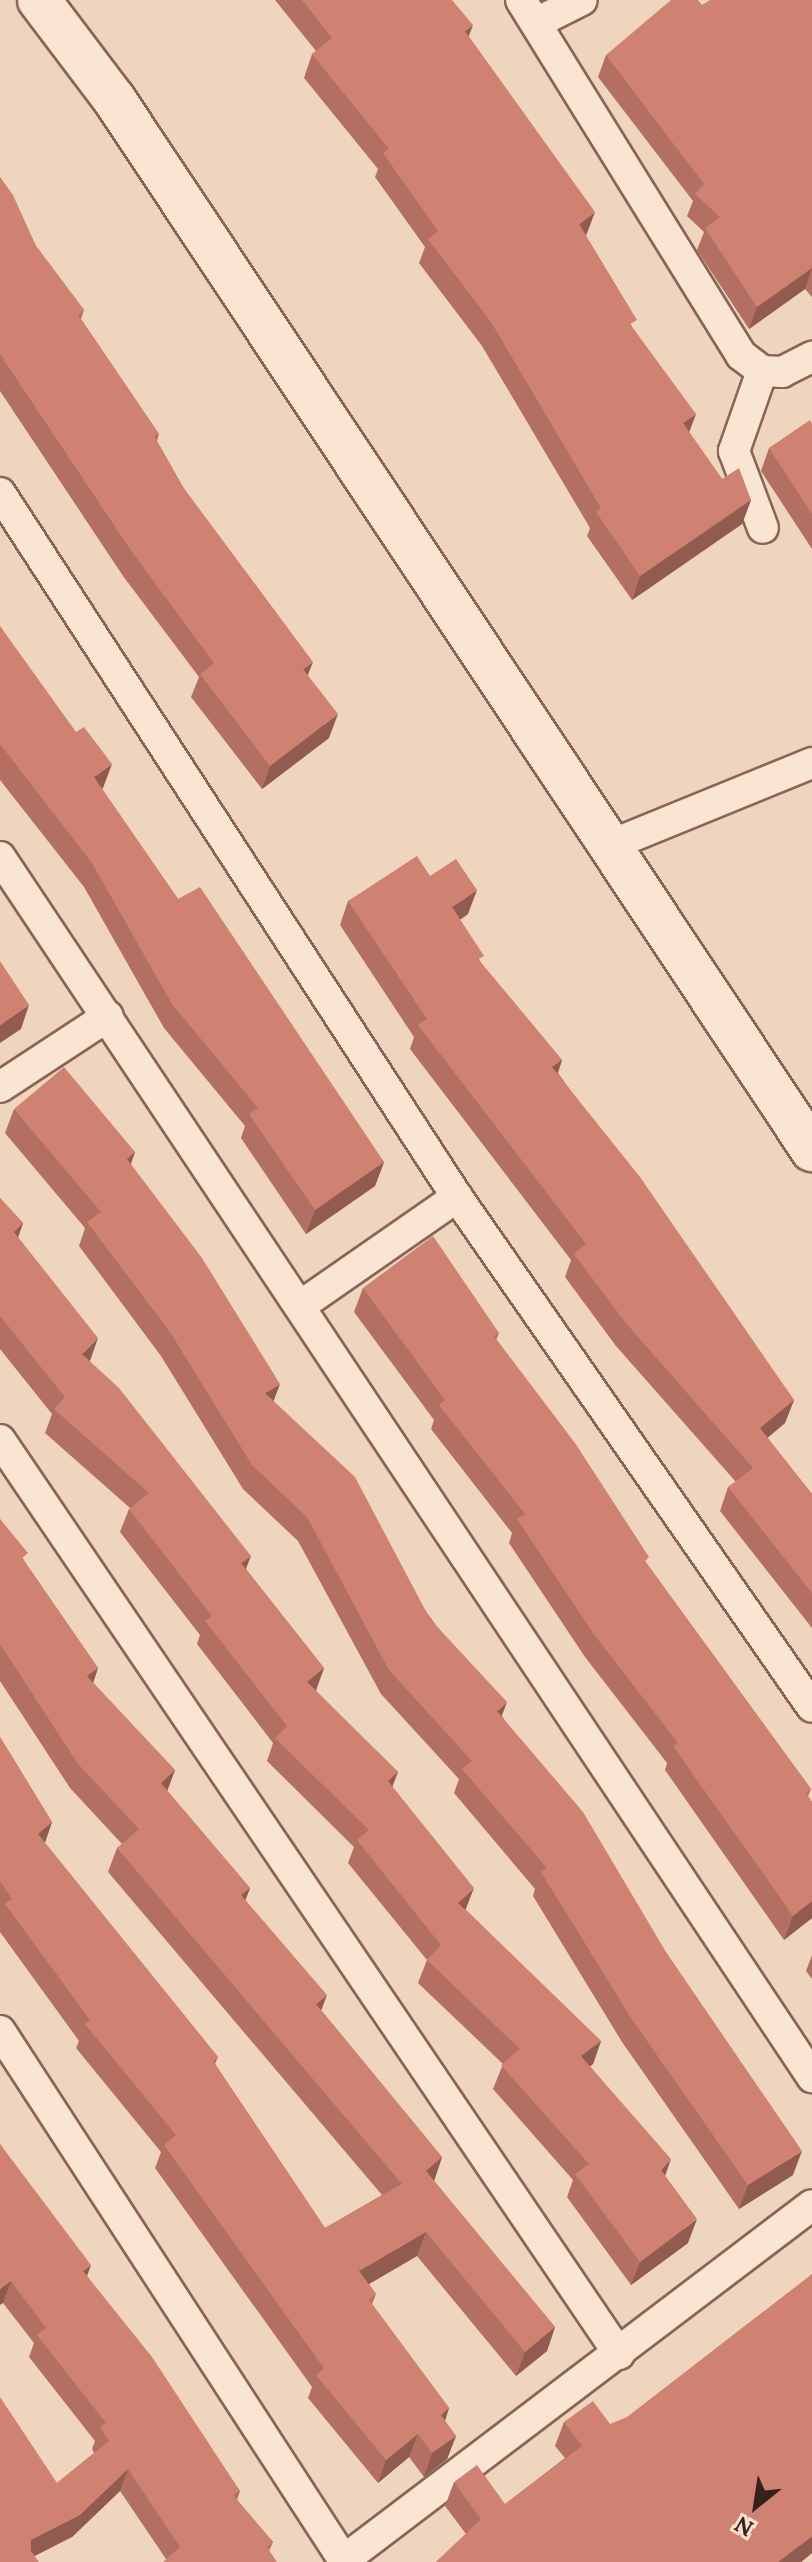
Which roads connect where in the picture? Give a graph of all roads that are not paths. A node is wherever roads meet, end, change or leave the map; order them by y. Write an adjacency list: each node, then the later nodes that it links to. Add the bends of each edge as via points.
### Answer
1 (39, 0): 9 (street, via 122,112)
2 (582, 0): 3 (street)
3 (529, 12): 5 (street, via 741,355)
4 (812, 357): 5 (street)
5 (762, 371): 7 (street, via 734,451)
6 (0, 493): 14 (street)
7 (763, 528)
8 (812, 763): 9 (street)
9 (611, 845): 13 (street)
10 (0, 857): 11 (street)
11 (108, 1016): 12 (street); 15 (street)
12 (0, 1087)
13 (812, 1150)
14 (457, 1197): 15 (street); 17 (street)
15 (303, 1304): 19 (street)
16 (0, 1440): 21 (street)
17 (812, 1707)
18 (0, 2031): 22 (street)
19 (812, 2077)
20 (812, 2205): 21 (street)
21 (619, 2354): 22 (street)
22 (345, 2561)

